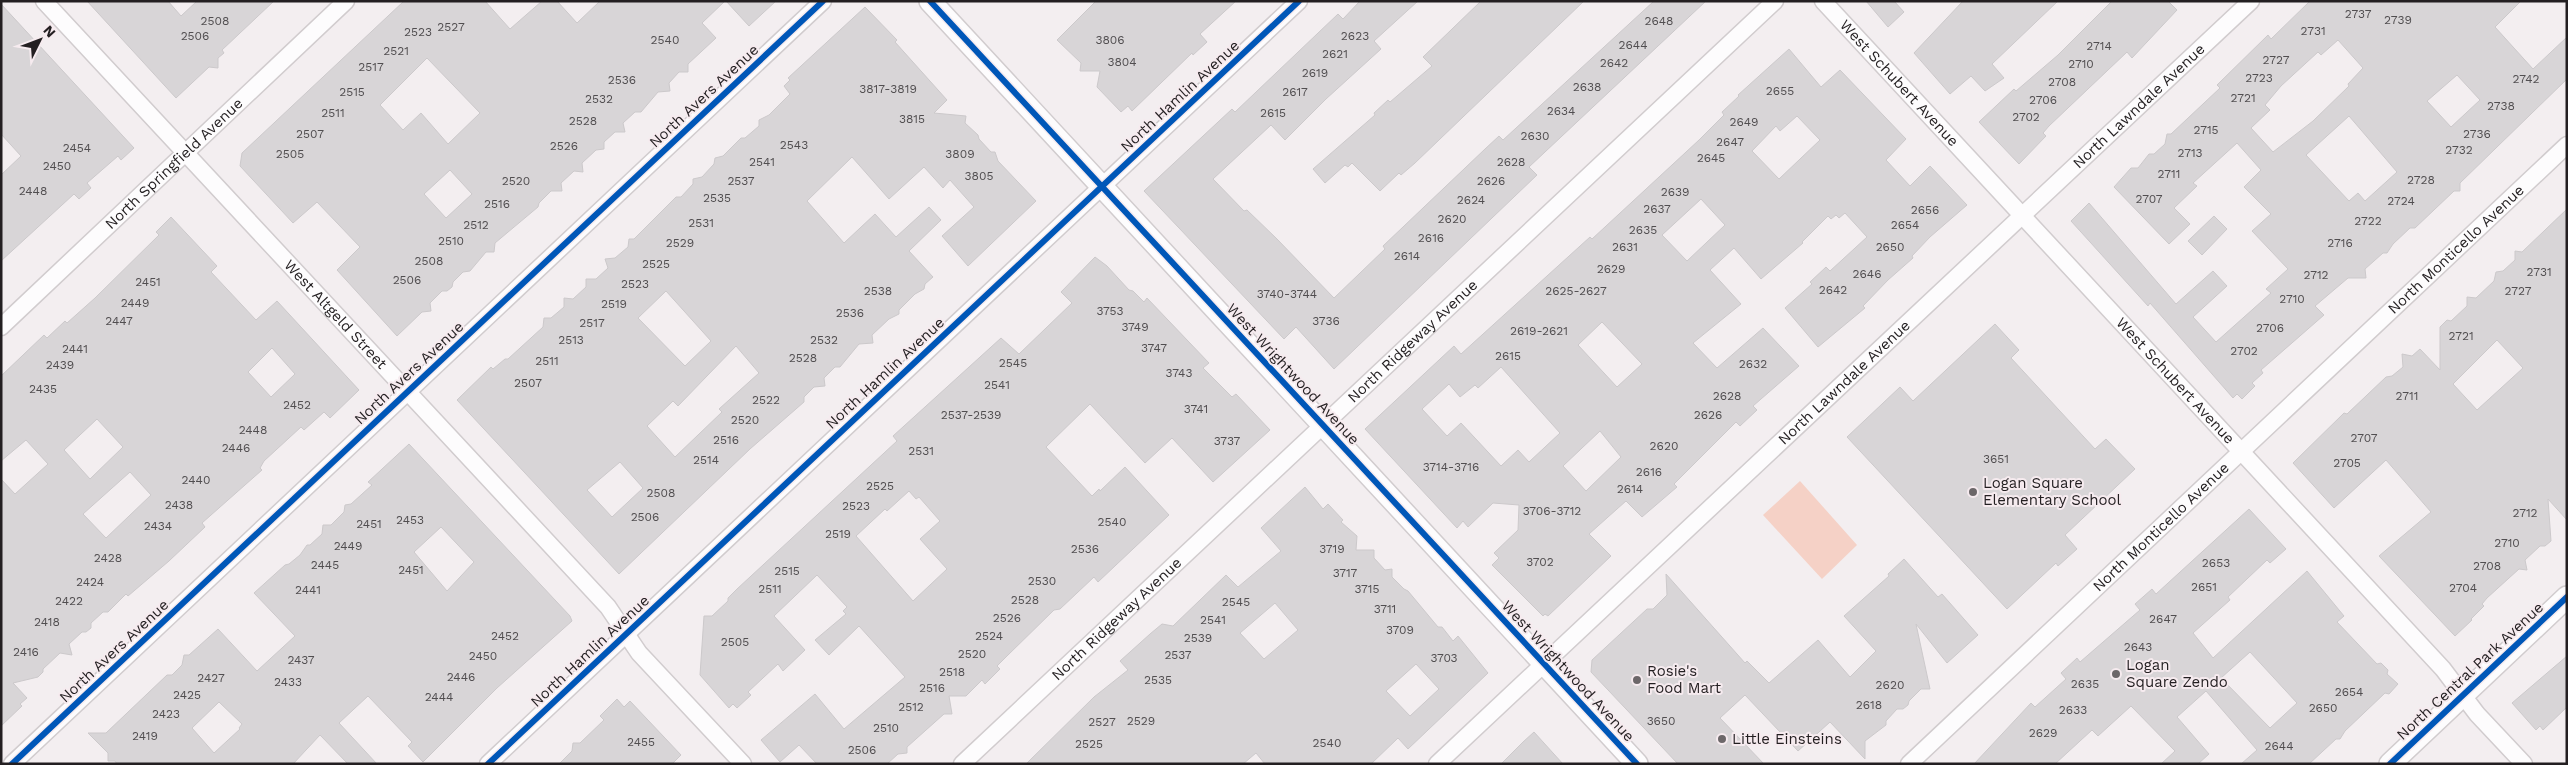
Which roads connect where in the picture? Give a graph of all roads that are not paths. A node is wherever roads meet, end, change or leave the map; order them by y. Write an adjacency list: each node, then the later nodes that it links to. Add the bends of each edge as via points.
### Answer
1 (44, 1): 10 (street, West Altgeld Street)
2 (346, 1): 10 (street, North Springfield Avenue)
3 (823, 1): 14 (street, North Avers Avenue)
4 (930, 1): 11 (street, West Wrightwood Avenue)
5 (1299, 1): 11 (street, North Hamlin Avenue)
6 (1775, 1): 15 (street, North Ridgeway Avenue)
7 (1822, 1): 12 (street, West Schubert Avenue)
8 (2251, 1): 12 (street, North Lawndale Avenue)
9 (2567, 145): 16 (street, North Monticello Avenue)
10 (186, 153): 13 (street, North Springfield Avenue); 14 (street, West Altgeld Street)
11 (1102, 187): 15 (street, West Wrightwood Avenue); 18 (street, North Hamlin Avenue)
12 (2022, 216): 16 (street, West Schubert Avenue); 19 (street, North Lawndale Avenue)
13 (1, 326)
14 (408, 392): 18 (street, West Altgeld Street, via 608,607); 21 (street, North Avers Avenue)
15 (1323, 425): 19 (street, West Wrightwood Avenue); 24 (street, North Ridgeway Avenue)
16 (2241, 451): 20 (street, West Schubert Avenue, via 2443,668); 27 (street, North Monticello Avenue)
17 (2567, 597): 20 (street, North Central Park Avenue)
18 (626, 633): 22 (street, North Hamlin Avenue); 23 (street, West Altgeld Street, via 639,653)
19 (1544, 663): 25 (street, North Lawndale Avenue); 26 (street, West Wrightwood Avenue)
20 (2463, 695): 28 (street, North Central Park Avenue); 29 (street, West Schubert Avenue)
21 (12, 764)
22 (488, 764)
23 (743, 764)
24 (962, 764)
25 (1437, 764)
26 (1637, 764)
27 (1909, 764)
28 (2390, 764)
29 (2524, 764)

